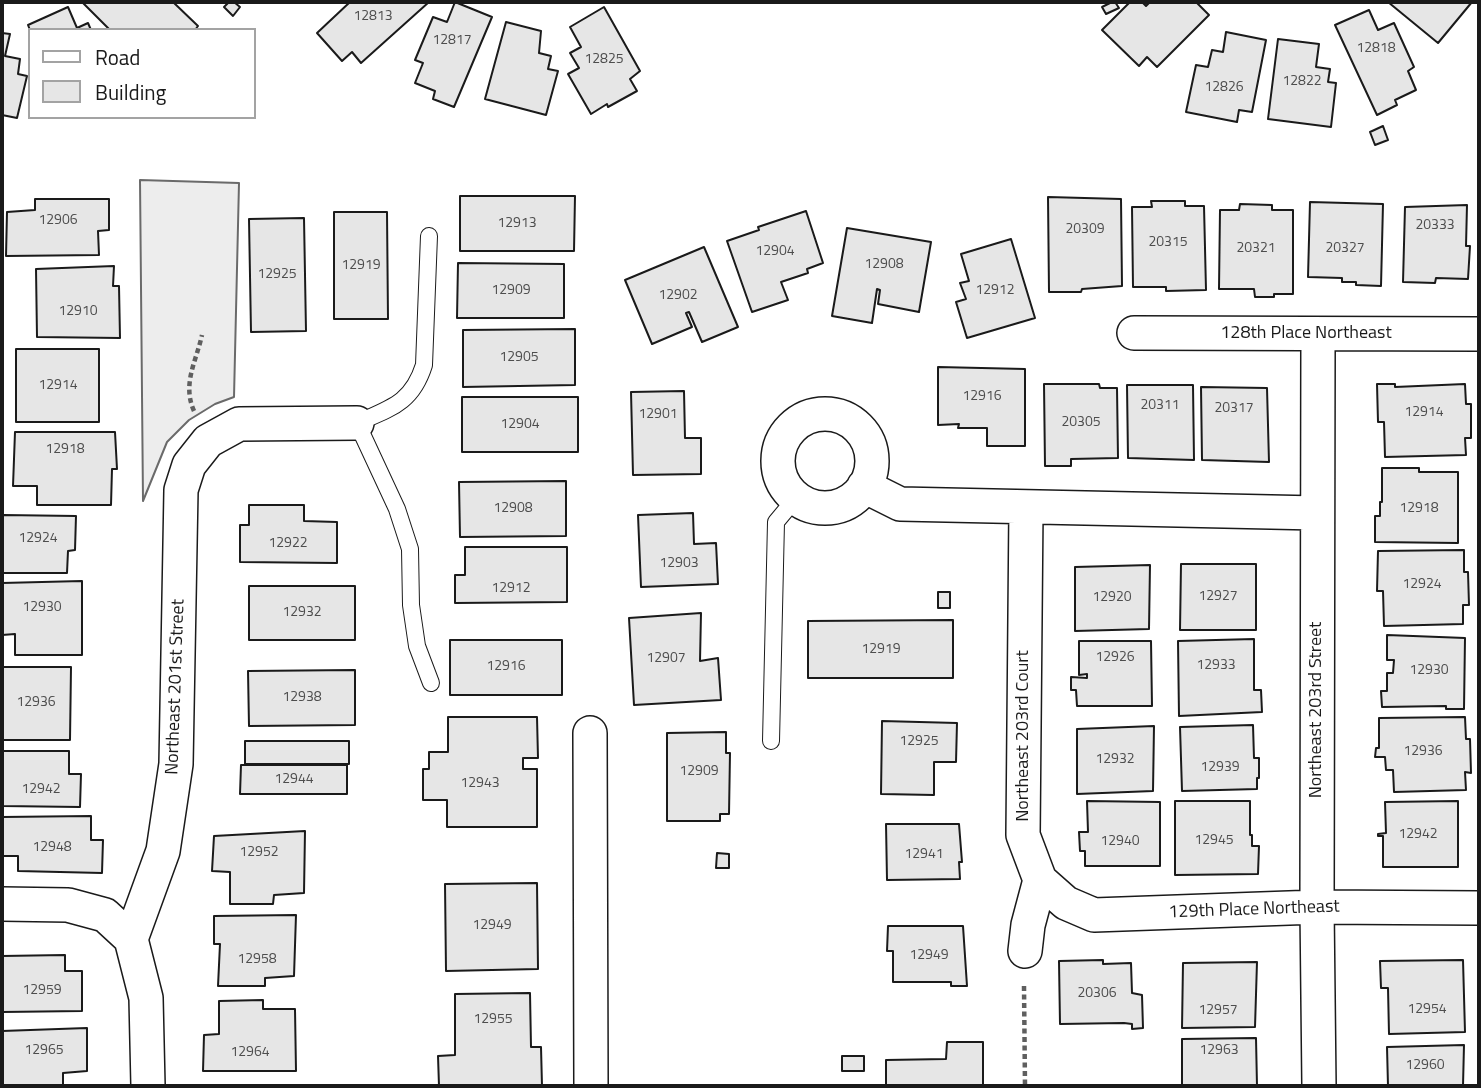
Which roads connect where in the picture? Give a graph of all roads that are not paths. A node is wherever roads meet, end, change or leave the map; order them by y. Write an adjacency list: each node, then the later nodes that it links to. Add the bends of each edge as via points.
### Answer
1 (429, 236): 5 (lane, via 420,379 396,406)
2 (1134, 334): 3 (street, 128th Place Northeast)
3 (1318, 334): 4 (street, 128th Place Northeast); 9 (street, Northeast 203rd Street)
4 (1479, 334)
5 (357, 423): 10 (lane, via 397,509 410,549 417,646); 17 (street, Northeast 201st Street, via 239,424 208,441 188,465 181,490 176,764 163,851)
6 (864, 486): 7 (street, via 854,498 825,508); 7 (street, via 872,457 860,429 833,414 817,415 791,429 778,457 786,487); 8 (street, via 900,504)
7 (796, 498): 12 (lane, via 776,522)
8 (1026, 508): 9 (street); 13 (street, Northeast 203rd Court, via 1023,835)
9 (1317, 513): 15 (street, Northeast 203rd Street)
10 (431, 682)
11 (590, 733): 20 (street)
12 (771, 741)
13 (1040, 880): 15 (street, 129th Place Northeast, via 1066,903 1094,915); 18 (street)
14 (2, 904): 17 (street, via 68,905 104,915)
15 (1317, 907): 16 (street, 129th Place Northeast); 21 (street, Northeast 203rd Street)
16 (1479, 908)
17 (131, 939): 19 (street, via 146,998)
18 (1026, 951)
19 (148, 1086)
20 (591, 1086)
21 (1319, 1086)

